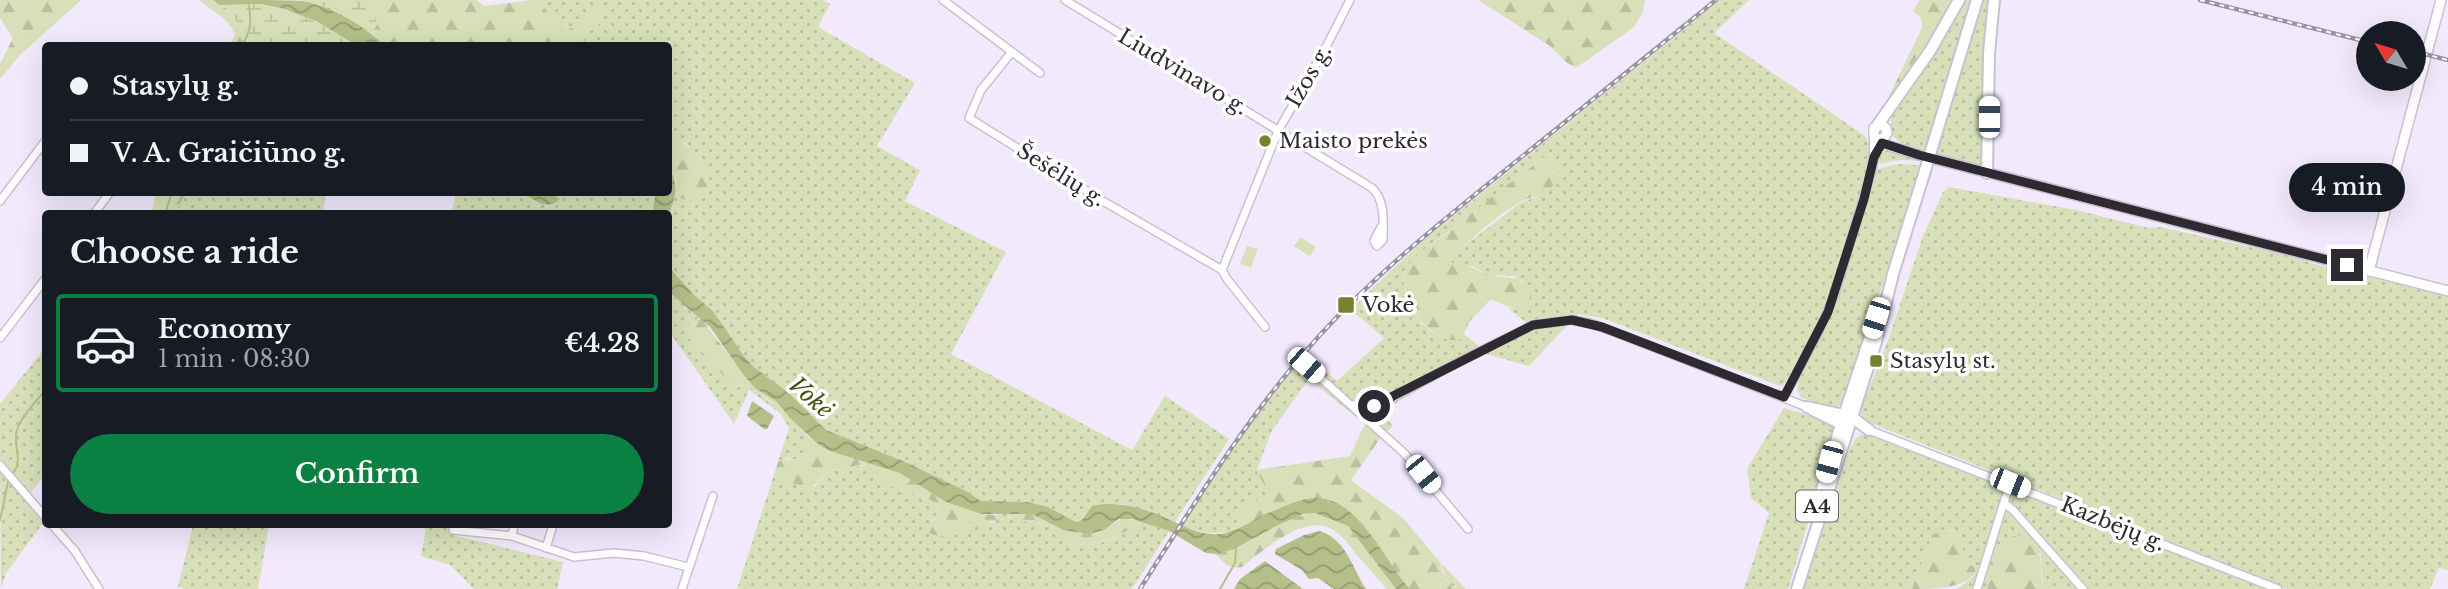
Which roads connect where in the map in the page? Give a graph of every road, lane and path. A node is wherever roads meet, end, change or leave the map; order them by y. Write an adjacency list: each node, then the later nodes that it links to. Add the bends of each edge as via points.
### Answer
1 (943, 0): 8 (street)
2 (1065, 0): 10 (street, Liudvinavo g.)
3 (1350, 0): 10 (street, Ižos g.)
4 (1959, 0): 11 (highway)
5 (1978, 0): 27 (highway, A4, bridge)
6 (1994, 0): 13 (highway)
7 (2441, 0): 17 (main road)
8 (1012, 53): 9 (street); 16 (street, Šešėlių g., via 981,90 969,118)
9 (1040, 73)
10 (1278, 131): 15 (street, Liudvinavo g., via 1376,191 1382,208); 16 (street, Ižos g.)
11 (1881, 136): 13 (main road, via 1901,149); 23 (street, via 1835,294)
12 (42, 145): 14 (street)
13 (1987, 173): 17 (main road)
14 (0, 201)
15 (1381, 227)
16 (1223, 270): 20 (street)
17 (2369, 271): 19 (main road)
18 (42, 283): 21 (street)
19 (2448, 291)
20 (1265, 327)
21 (0, 338)
22 (1305, 364): 25 (street)
23 (1784, 397): 24 (street, via 1602,327 1572,320 1549,321 1517,332); 26 (street)
24 (1382, 404): 25 (street); 28 (street)
25 (1353, 405): 28 (street)
26 (1808, 407): 27 (highway)
27 (1847, 421): 29 (highway); 45 (highway, A4)
28 (1372, 422): 38 (street)
29 (1869, 430): 31 (street, Kazbėjų g.)
30 (0, 465): 34 (street)
31 (2010, 483): 33 (street); 48 (street, Kazbėjų g.)
32 (713, 496): 42 (street)
33 (2004, 503): 46 (street); 47 (street)
34 (42, 513)
35 (55, 528): 43 (street)
36 (513, 528): 40 (street)
37 (552, 528): 41 (street)
38 (1468, 529)
39 (453, 530): 40 (street)
40 (512, 536): 41 (street)
41 (546, 548): 42 (street, via 574,557 614,553)
42 (688, 567): 44 (street)
43 (99, 589)
44 (682, 589)
45 (1796, 589)
46 (1977, 589)
47 (2083, 589)
48 (2278, 589)

